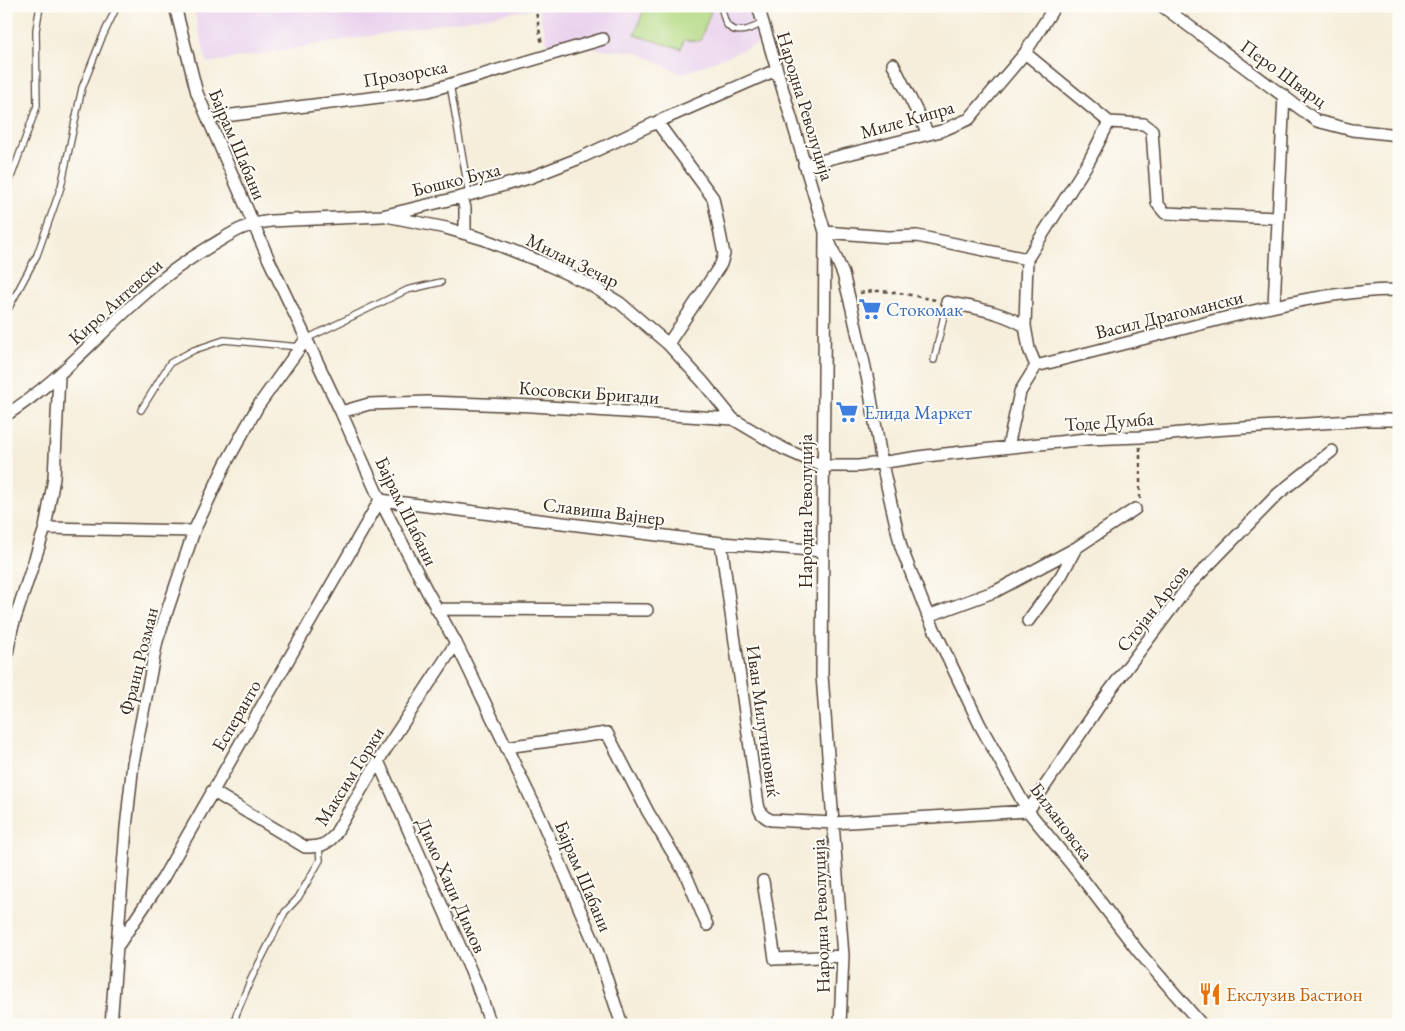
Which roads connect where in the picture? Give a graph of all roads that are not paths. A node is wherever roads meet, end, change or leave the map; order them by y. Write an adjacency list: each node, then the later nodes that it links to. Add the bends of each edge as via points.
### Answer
1 (40, 6): 21 (lane, via 36,30 37,106)
2 (117, 6): 33 (lane, via 82,88 61,187 38,255)
3 (175, 6): 15 (street, Бајрам Шабани, via 197,92)
4 (721, 6): 8 (lane, via 726,25 734,30 752,29)
5 (758, 6): 8 (street, Народна Револуција)
6 (1055, 6): 10 (street, Миле Кипра)
7 (1162, 6): 14 (street, Перо Шварц)
8 (763, 23): 12 (street, Народна Револуција)
9 (603, 39): 13 (street, Прозорска)
10 (1025, 53): 17 (street); 18 (street, Миле Кипра, via 969,119)
11 (893, 64): 18 (street)
12 (776, 70): 16 (street, Бошко Буха); 20 (street, Народна Револуција)
13 (450, 84): 15 (street, Прозорска, via 428,91); 22 (lane)
14 (1284, 95): 19 (street, Перо Шварц, via 1317,121 1352,130); 24 (street)
15 (208, 118): 25 (street, Бајрам Шабани)
16 (656, 122): 22 (street, Бошко Буха, via 529,178); 36 (street, via 712,198 724,254 721,264)
17 (1109, 122): 24 (street, via 1144,124 1152,130 1157,203 1166,213); 28 (street, via 1089,161)
18 (928, 134): 20 (street, Миле Кипра)
19 (1399, 135)
20 (804, 165): 26 (street, Народна Револуција)
21 (6, 191)
22 (466, 196): 23 (street, Бошко Буха); 27 (street)
23 (382, 216): 25 (street, Бошко Буха); 27 (street, Милан Зечар)
24 (1278, 218): 32 (street)
25 (253, 224): 35 (street, Бајрам Шабани); 39 (street, Киро Антевски, via 235,230 147,291)
26 (825, 232): 28 (street, via 917,236); 47 (street, Биљановска, via 843,274 852,309); 48 (street, Народна Револуција)
27 (465, 233): 36 (street, Милан Зечар, via 587,283 620,303)
28 (1027, 259): 34 (street)
29 (441, 282): 35 (lane, via 407,290)
30 (1399, 290): 32 (street, Васил Драгомански, via 1320,296)
31 (947, 302): 34 (street, via 995,312); 37 (lane)
32 (1274, 305): 38 (street, Васил Драгомански)
33 (6, 313)
34 (1024, 326): 38 (street)
35 (303, 343): 40 (lane, via 224,340 194,350 170,363); 41 (street, Бајрам Шабани); 52 (street, Франц Розман, via 241,434)
36 (668, 344): 43 (street, Милан Зечар)
37 (934, 360)
38 (1036, 366): 45 (street, via 1020,392)
39 (59, 376): 42 (street, Киро Антевски); 51 (street, via 54,478)
40 (141, 410)
41 (341, 412): 43 (street, Косовски Бригади, via 369,404 428,402); 49 (street, Бајрам Шабани)
42 (6, 415)
43 (733, 419): 48 (street, Косовски Бригади, via 784,449)
44 (1399, 420): 45 (street, Тоде Думба, via 1213,430)
45 (1008, 447): 47 (street, Тоде Думба)
46 (1332, 451): 65 (street, Стојан Арсов, via 1278,494 1190,584 1108,693)
47 (882, 464): 48 (street, Тоде Думба); 58 (street, Биљановска, via 901,547)
48 (823, 466): 55 (street, Народна Револуција)
49 (380, 500): 53 (street, Славиша Вајнер); 56 (street, Бајрам Шабани); 64 (street, Есперанто)
50 (1135, 509): 54 (street)
51 (45, 528): 52 (street); 61 (street, via 12,628)
52 (194, 531): 70 (street, Франц Розман, via 157,641 133,763)
53 (721, 543): 55 (street, Славиша Вајнер); 66 (street, Иван Милутиновиќ, via 760,813 771,820)
54 (1076, 548): 58 (street, via 996,591); 59 (street, via 1061,576)
55 (823, 551): 66 (street, Народна Револуција, via 822,674)
56 (436, 609): 57 (street); 60 (street, Бајрам Шабани)
57 (647, 610)
58 (928, 616): 65 (street, Биљановска, via 980,725)
59 (1028, 621)
60 (456, 643): 62 (street, Бајрам Шабани); 63 (street, Максим Горки)
61 (6, 659)
62 (506, 747): 69 (street, via 607,733 648,812 686,875); 75 (street, Бајрам Шабани, via 576,897)
63 (378, 761): 67 (street, Максим Горки, via 334,836); 74 (street, Димо Хаџи Димов, via 477,985)
64 (212, 791): 67 (street, Максим Горки, via 305,847); 70 (street, Есперанто, via 164,878)
65 (1028, 811): 66 (street, Иван Милутиновиќ); 77 (street, Биљановска, via 1138,951)
66 (834, 823): 71 (street, Народна Револуција)
67 (319, 847): 73 (lane, via 320,860 298,898 285,912 255,970 236,1016)
68 (763, 881): 71 (street, via 775,959)
69 (707, 924)
70 (118, 946): 72 (street, Франц Розман)
71 (843, 956): 76 (street, Народна Револуција)
72 (111, 1025)
73 (236, 1025)
74 (490, 1025)
75 (622, 1025)
76 (840, 1025)
77 (1202, 1025)

